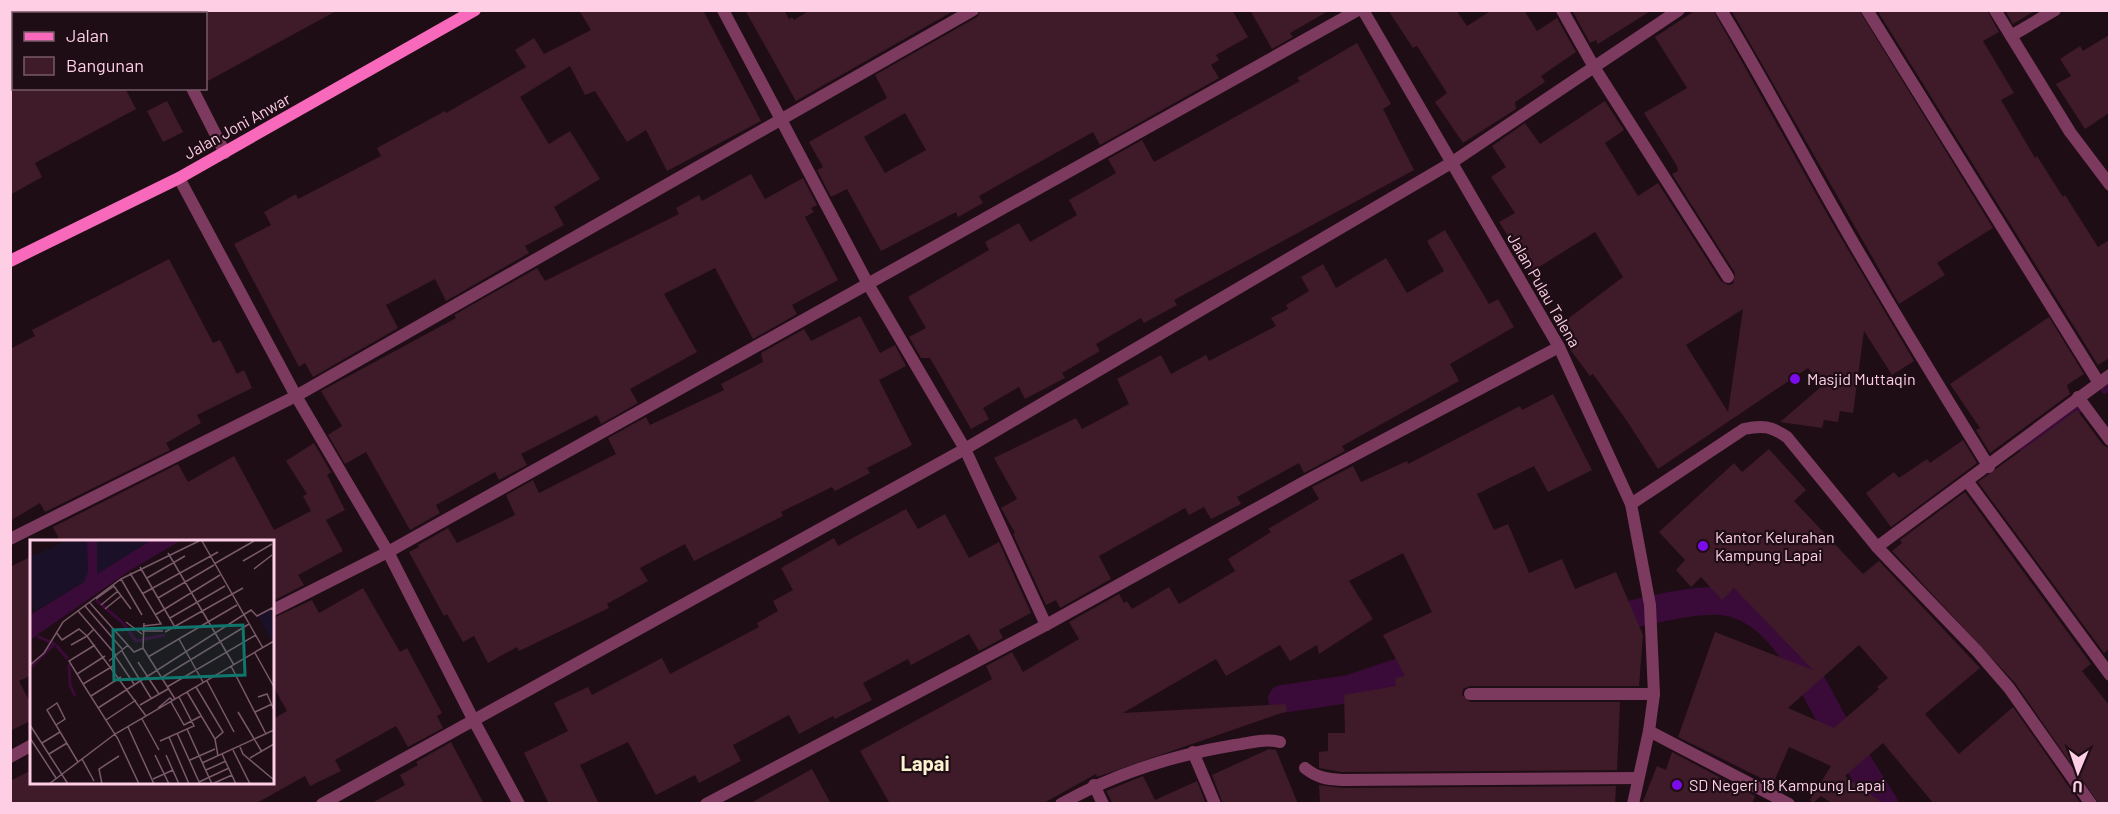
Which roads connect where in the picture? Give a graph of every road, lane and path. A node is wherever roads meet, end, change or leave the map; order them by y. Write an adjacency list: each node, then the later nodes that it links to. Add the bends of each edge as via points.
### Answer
1 (475, 10): 16 (main road, Jalan Joni Anwar)
2 (723, 10): 15 (street)
3 (973, 10): 15 (street)
4 (1358, 10): 22 (street)
5 (1363, 10): 17 (street, Jalan Pulau Talena)
6 (1562, 10): 13 (street)
7 (1679, 10): 13 (street)
8 (1721, 10): 29 (street, via 1923,361)
9 (1867, 10): 24 (street)
10 (1995, 10): 12 (street)
11 (2055, 10): 12 (street)
12 (2011, 36): 19 (street, via 2070,132)
13 (1594, 67): 17 (street); 21 (street)
14 (193, 90): 16 (street)
15 (779, 120): 22 (street); 25 (street)
16 (225, 153): 18 (main road, Jalan Joni Anwar)
17 (1451, 163): 23 (street, Jalan Pulau Talena); 28 (street)
18 (179, 178): 20 (main road, Jalan Joni Anwar); 25 (street)
19 (2109, 184)
20 (10, 261)
21 (1728, 277)
22 (868, 284): 28 (street); 34 (street)
23 (1559, 346): 31 (street, Jalan Pulau Talena); 36 (street)
24 (2104, 379): 26 (street)
25 (296, 396): 32 (street); 34 (street)
26 (2078, 397): 27 (street); 29 (street)
27 (2109, 440)
28 (965, 449): 36 (street); 40 (street)
29 (1989, 467): 30 (street)
30 (1968, 482): 33 (street); 37 (street)
31 (1631, 504): 33 (street, via 1744,429 1773,427 1787,437); 39 (street, Jalan Pulau Talena, via 1650,605)
32 (10, 539)
33 (1877, 547): 57 (street, via 2009,688)
34 (388, 552): 35 (street); 40 (street)
35 (274, 609)
36 (1046, 625): 51 (street)
37 (2109, 675)
38 (1470, 694): 39 (street)
39 (1654, 694): 41 (street)
40 (474, 721): 49 (street); 50 (street)
41 (1649, 731): 47 (street); 56 (street)
42 (1280, 742): 44 (street, via 1265,740)
43 (30, 746): 45 (street)
44 (1193, 752): 48 (street); 54 (street)
45 (10, 757)
46 (1305, 768): 47 (street, via 1326,779)
47 (1638, 778): 55 (street)
48 (1094, 785): 52 (street); 53 (street)
49 (322, 804)
50 (519, 804)
51 (706, 804)
52 (1061, 804)
53 (1103, 804)
54 (1215, 804)
55 (1633, 804)
56 (1789, 804)
57 (2091, 804)

